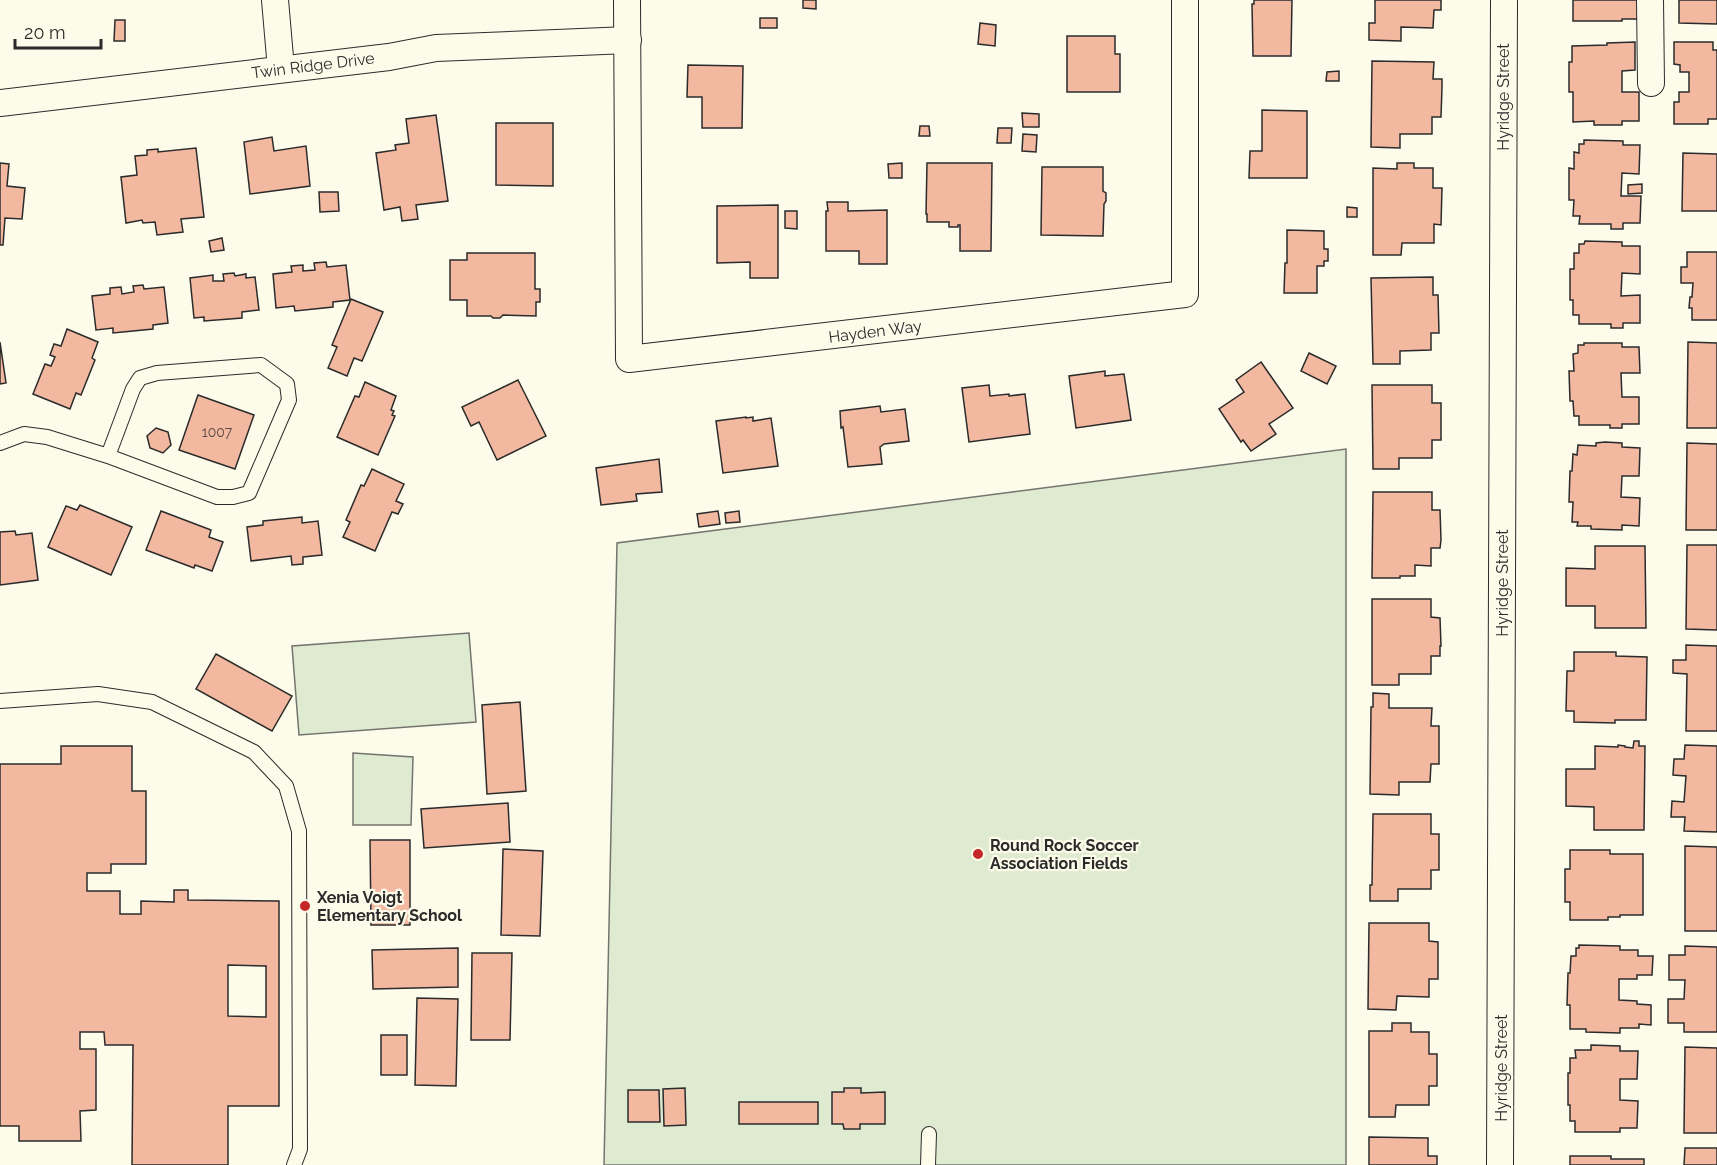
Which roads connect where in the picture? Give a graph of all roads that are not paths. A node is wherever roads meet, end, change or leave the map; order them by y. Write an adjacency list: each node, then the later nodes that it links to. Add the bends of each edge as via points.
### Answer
1 (275, 0): 7 (street)
2 (627, 0): 6 (street, Hayden Way)
3 (1185, 0): 6 (street, Hayden Way, via 1185,294 629,359)
4 (1504, 0): 16 (street, Hyridge Street)
5 (1650, 0): 8 (street)
6 (628, 40): 7 (street, Twin Ridge Drive, via 436,48)
7 (281, 69): 9 (street, Twin Ridge Drive)
8 (1651, 83)
9 (0, 103)
10 (0, 443): 11 (lane, via 24,434)
11 (108, 456): 11 (lane, via 216,497 249,493 289,400 287,384 261,365 157,373 140,378 132,389)
12 (0, 701): 14 (lane, via 98,694 152,702 254,753 286,786 299,831 300,1149)
13 (930, 1134): 15 (lane)
14 (294, 1165)
15 (928, 1165)
16 (1500, 1165)

